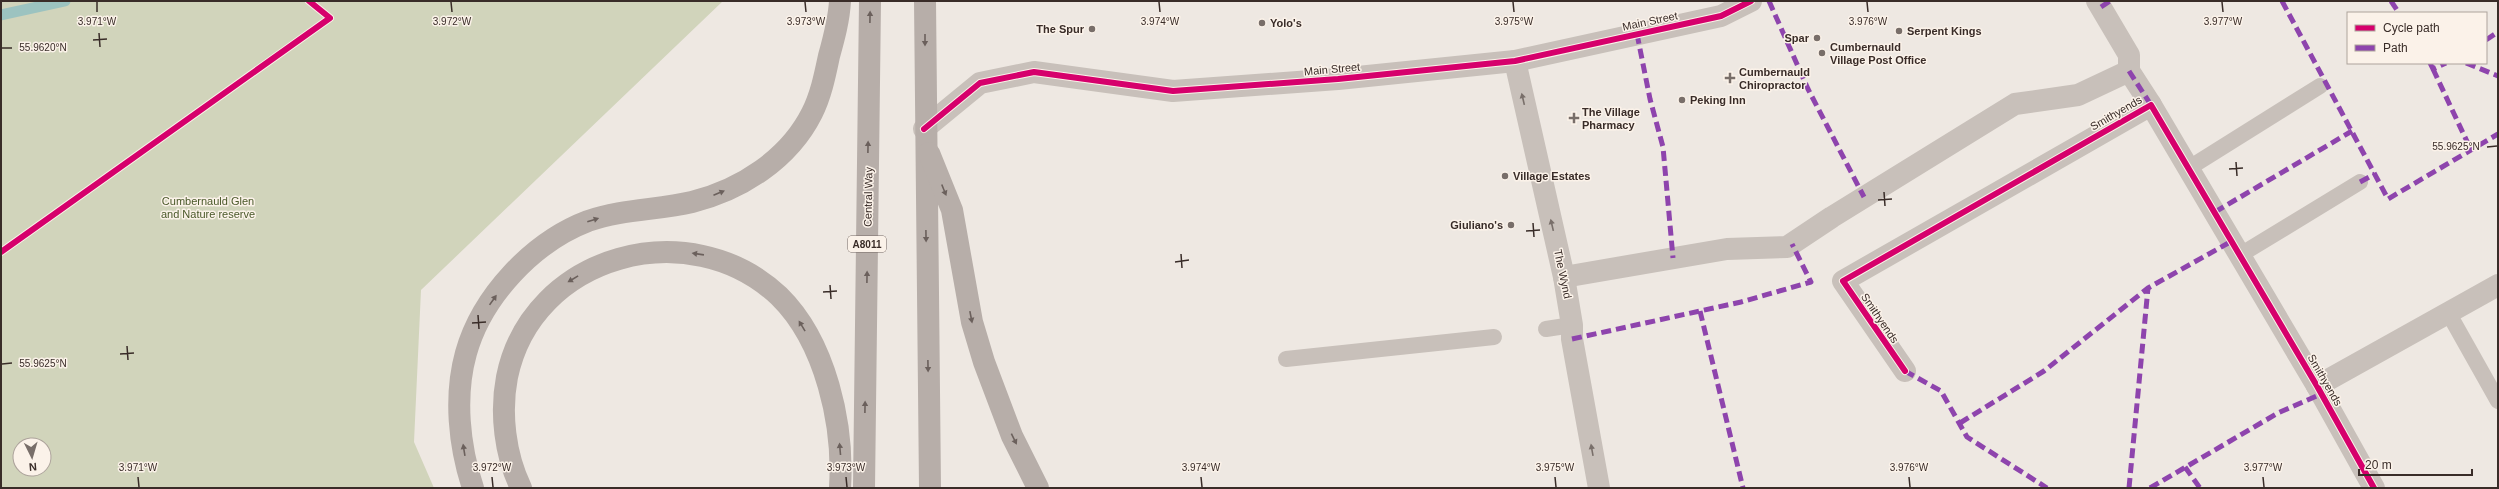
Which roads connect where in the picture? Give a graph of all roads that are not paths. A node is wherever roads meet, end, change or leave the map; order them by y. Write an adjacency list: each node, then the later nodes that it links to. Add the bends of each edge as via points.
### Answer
1 (840, 1): 24 (main road, one-way to 1, via 463,444 460,388 466,353 472,337 496,295 521,264 572,228 610,215 676,205 714,196 748,180 778,157 805,124 821,92)
2 (870, 1): 27 (main road, Central Way / A8011, one-way to 2)
3 (925, 1): 10 (main road, one-way to 10)
4 (1751, 1): 6 (street, Main Street, via 1721,16)
5 (2097, 1): 7 (street, via 2129,55)
6 (1515, 61): 10 (street, Main Street, via 1338,79 1172,91 1034,72 980,83); 14 (street, The Wynd, one-way to 6)
7 (2129, 71): 9 (street); 14 (street, via 2078,95 2015,104 1787,247 1726,249)
8 (2320, 86): 11 (lane)
9 (2151, 105): 11 (street, Smithyends); 21 (street, Smithyends, via 1843,281)
10 (924, 135): 28 (main road, one-way to 28); 29 (main road, one-way to 29, via 952,210 972,322 989,375 1012,436)
11 (2189, 168): 13 (street, Smithyends)
12 (2360, 182): 13 (lane)
13 (2240, 255): 22 (street, Smithyends)
14 (1564, 277): 17 (street, The Wynd)
15 (2498, 285): 16 (street, Smithyends)
16 (2449, 314): 22 (street, Smithyends); 23 (lane)
17 (1572, 325): 18 (lane); 30 (street, The Wynd, one-way to 17, via 1572,339)
18 (1546, 329)
19 (1494, 337): 20 (lane)
20 (1286, 359)
21 (1905, 371)
22 (2317, 386): 31 (street, Smithyends)
23 (2498, 401)
24 (473, 488)
25 (521, 488): 26 (main road, one-way to 25, via 842,462 839,435 828,384 812,346 790,309 768,287 737,268 704,255 666,252 614,261 585,272 551,295 532,318 514,353 504,400 508,449)
26 (840, 488)
27 (864, 488)
28 (930, 488)
29 (1038, 488)
30 (1598, 488)
31 (2374, 488)

